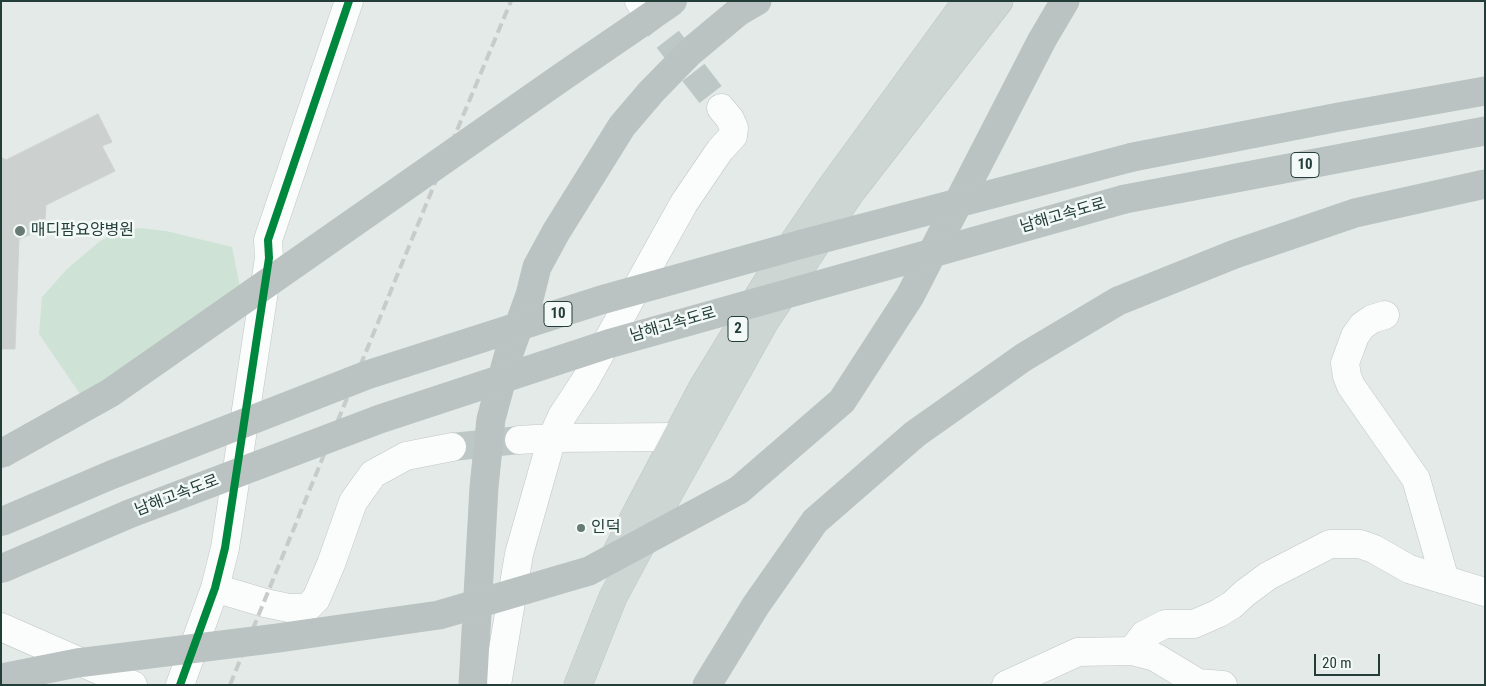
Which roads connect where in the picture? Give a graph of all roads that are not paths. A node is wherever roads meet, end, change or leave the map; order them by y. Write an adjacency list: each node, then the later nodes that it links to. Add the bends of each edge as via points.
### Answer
1 (349, 1): 20 (street, via 268,240 269,258 226,548)
2 (673, 1): 16 (highway, bridge, via 110,393)
3 (757, 1): 27 (highway, via 738,12 690,52 622,126 537,267 491,419)
4 (967, 1): 12 (main road, 2, via 774,270)
5 (999, 1): 30 (main road, 2, via 850,193 765,321 613,597)
6 (1065, 1): 24 (highway, bridge, via 1037,48 910,296 842,401 739,490 589,571 439,615 77,662)
7 (1485, 91): 17 (highway, 10, bridge, via 1132,157 601,300 377,372 111,475)
8 (721, 108): 13 (street, via 734,128 733,136 684,203)
9 (1485, 131): 18 (highway, 남해고속도로 / 10, bridge, via 1125,199 608,344 380,419 129,514)
10 (1485, 184): 31 (highway, via 1355,213 1234,254 1118,301 1024,357 915,434 815,521 756,605)
11 (1385, 315): 19 (street, via 1362,326 1355,336 1345,363 1347,376 1416,479)
12 (676, 437): 13 (street); 29 (main road, 2, via 605,578)
13 (552, 438): 14 (street); 28 (street, via 519,554)
14 (519, 440)
15 (452, 446): 20 (street, via 406,456 373,474 353,502 332,564 316,599 307,608 265,603)
16 (1, 454)
17 (1, 522)
18 (1, 568)
19 (1445, 580): 21 (street); 23 (street, via 1409,569 1360,544 1330,544 1268,576 1219,613 1194,624 1165,624 1144,635)
20 (215, 588): 26 (street)
21 (1485, 592)
22 (1, 627): 25 (street)
23 (1132, 651): 32 (street, via 1078,652); 33 (street, via 1155,657 1198,683)
24 (1, 678)
25 (133, 685)
26 (180, 685)
27 (473, 685)
28 (497, 685)
29 (559, 685)
30 (578, 685)
31 (707, 685)
32 (1006, 685)
33 (1223, 685)

